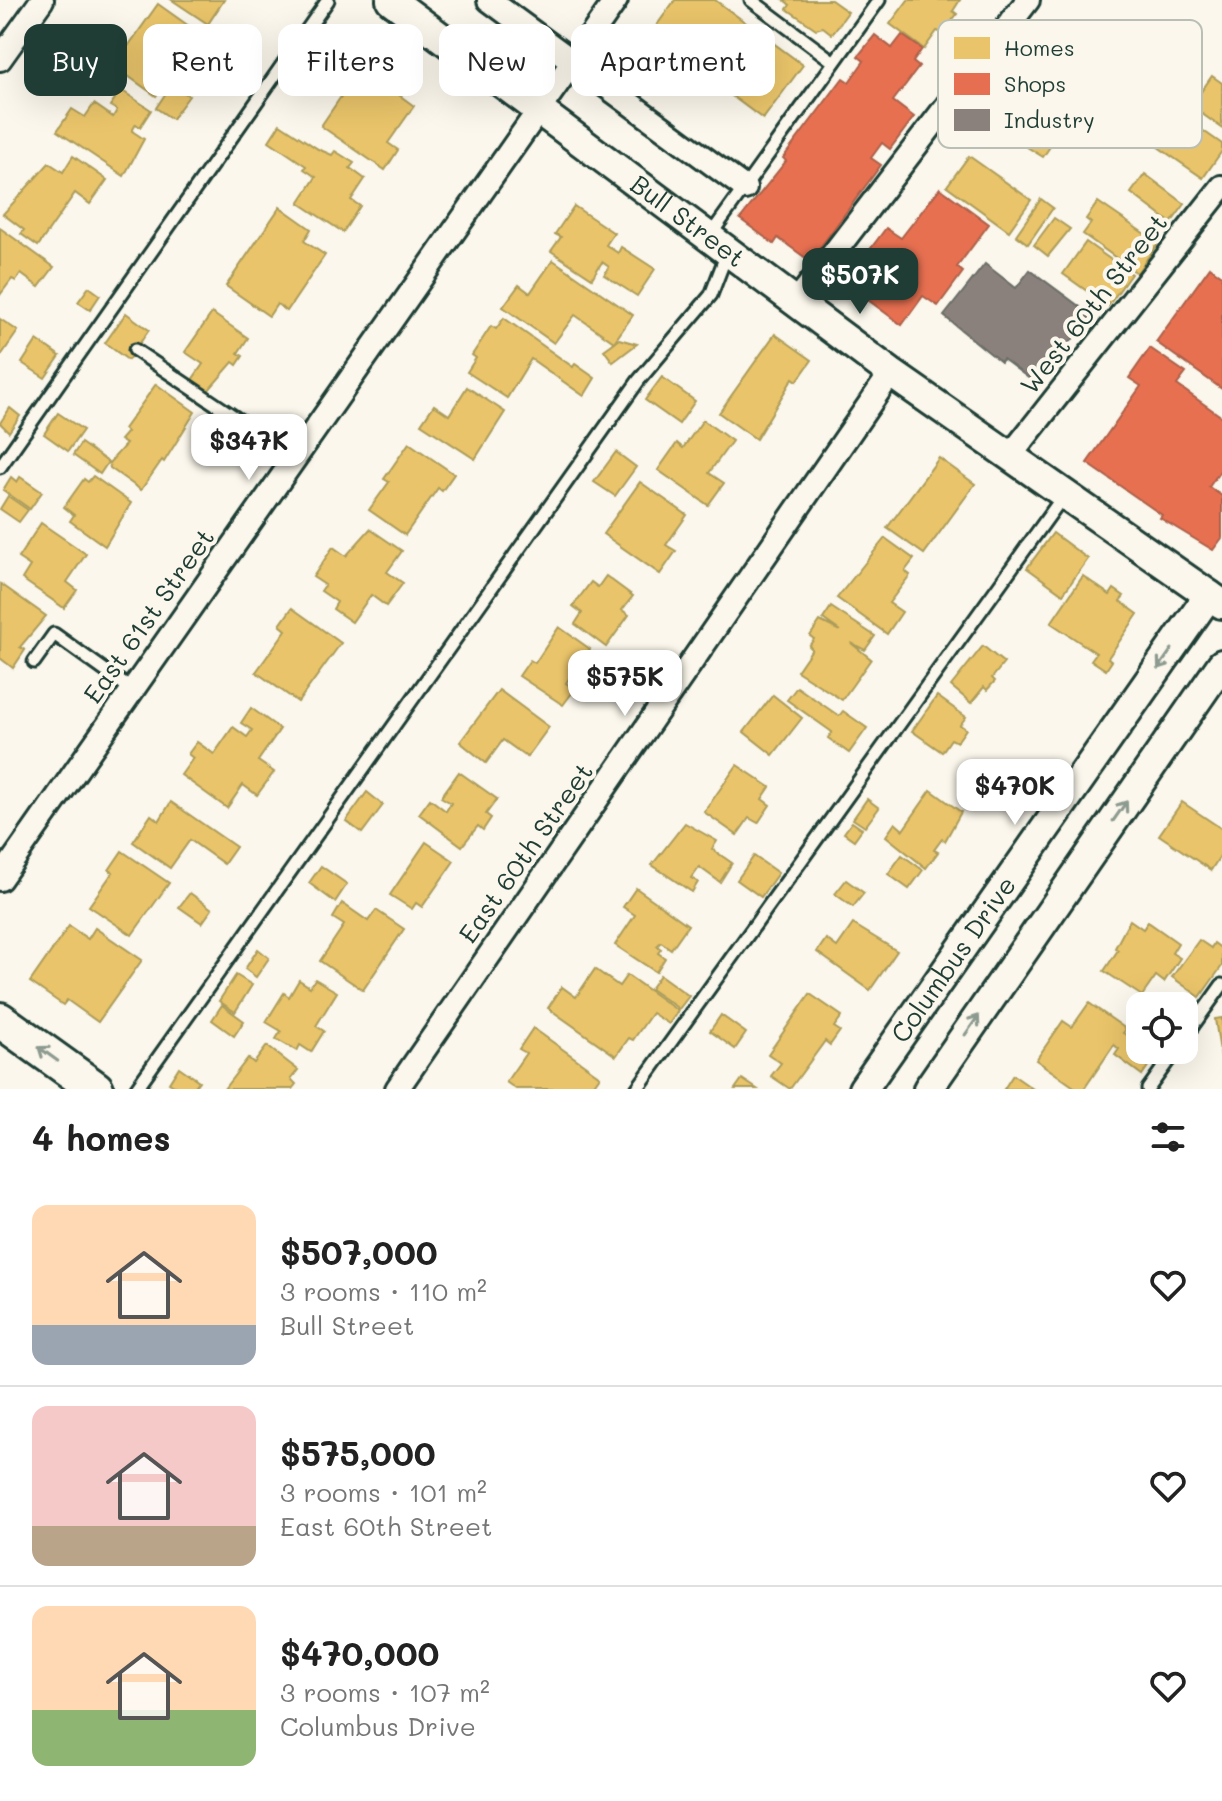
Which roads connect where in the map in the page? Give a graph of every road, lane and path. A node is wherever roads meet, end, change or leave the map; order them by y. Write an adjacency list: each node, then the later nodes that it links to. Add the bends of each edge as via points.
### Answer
1 (42, 0): 11 (street)
2 (328, 0): 26 (lane)
3 (391, 0): 16 (street, Bull Street)
4 (489, 0): 12 (street)
5 (616, 0): 10 (street, East 61st Street)
6 (751, 0): 13 (lane)
7 (879, 0): 13 (lane)
8 (1028, 0): 9 (street)
9 (1013, 20)
10 (599, 24)
11 (0, 59)
12 (571, 60)
13 (834, 62): 19 (lane)
14 (571, 64): 16 (street, East 61st Street)
15 (620, 96): 19 (street)
16 (536, 110): 20 (street, Bull Street); 25 (street, East 61st Street)
17 (938, 117): 21 (street)
18 (1222, 187): 24 (street, West 60th Street)
19 (745, 188): 20 (lane)
20 (718, 245): 21 (street, Bull Street); 38 (lane, via 711,295 639,380)
21 (797, 301): 23 (street, Bull Street)
22 (135, 350): 25 (lane)
23 (891, 373): 24 (street, Bull Street); 39 (street, East 60th Street)
24 (1010, 456): 27 (street, Bull Street)
25 (294, 457): 31 (street, East 61st Street)
26 (0, 467)
27 (1065, 494): 28 (street, Bull Street); 40 (lane)
28 (1216, 599): 41 (street, Columbus Drive, one-way to 41)
29 (34, 662): 31 (lane, via 54,634)
30 (1222, 664): 42 (street, Columbus Drive, one-way to 30)
31 (132, 690): 32 (street, East 61st Street)
32 (0, 879)
33 (1222, 985): 34 (lane)
34 (1198, 1018)
35 (0, 1020): 37 (main road, one-way to 35)
36 (1166, 1064): 43 (lane)
37 (96, 1089)
38 (136, 1089)
39 (397, 1089)
40 (637, 1089)
41 (863, 1089)
42 (928, 1089)
43 (1148, 1089)

